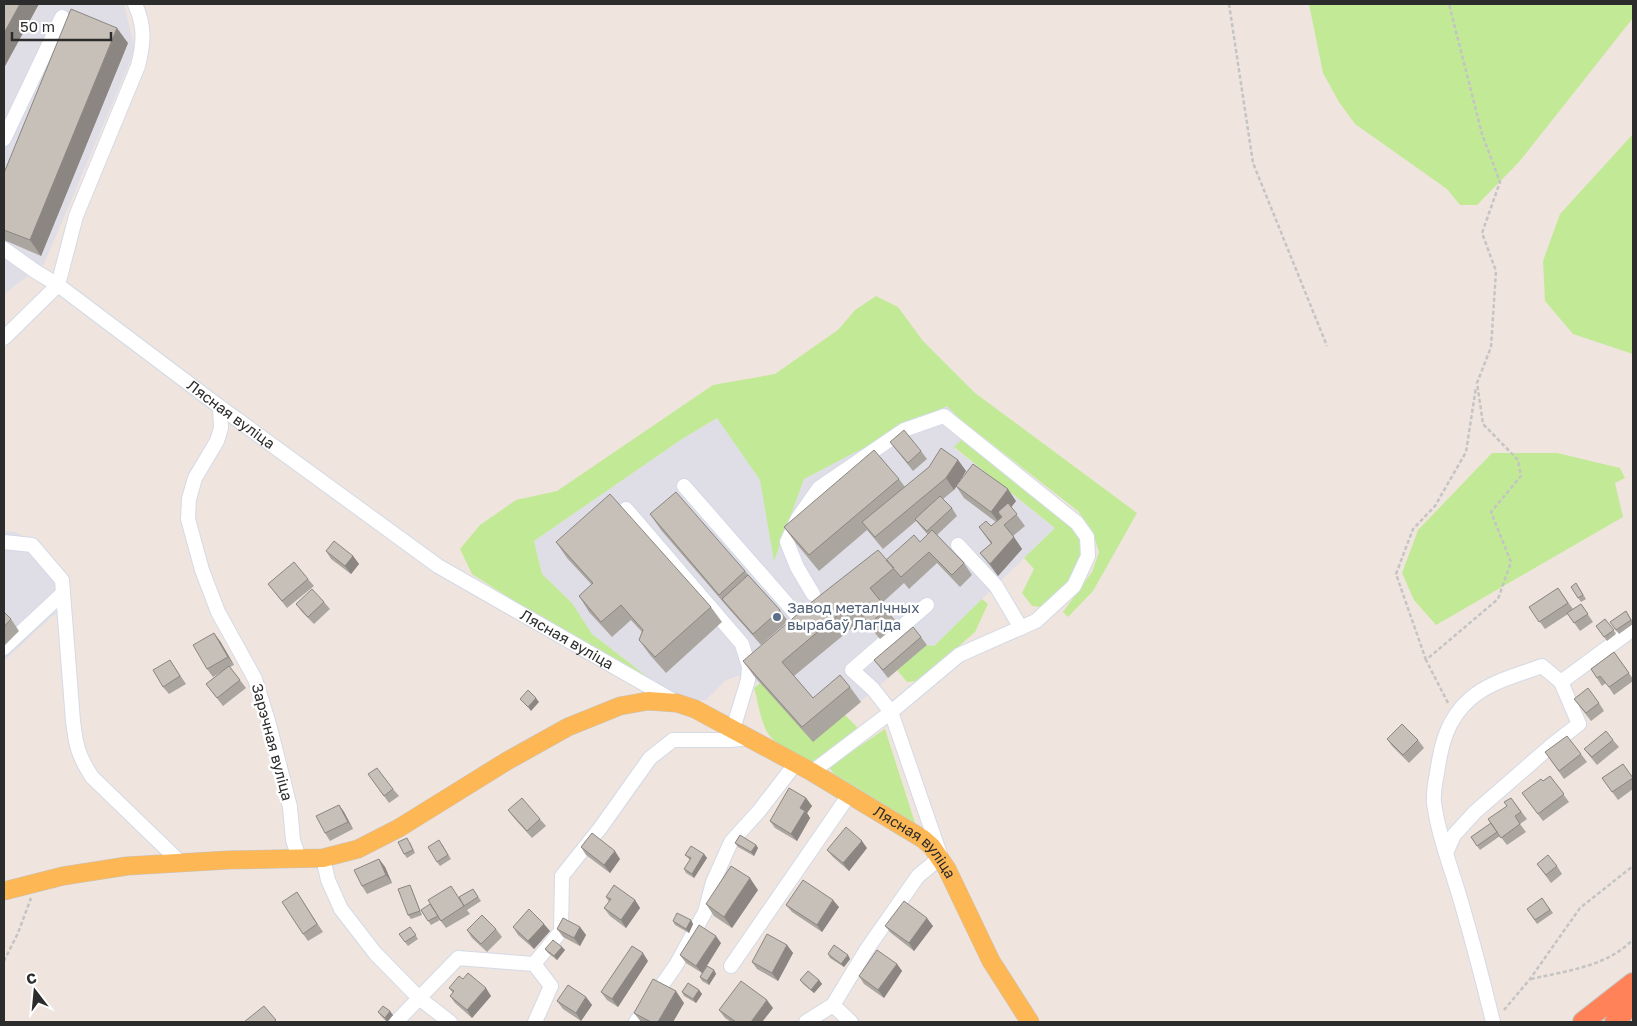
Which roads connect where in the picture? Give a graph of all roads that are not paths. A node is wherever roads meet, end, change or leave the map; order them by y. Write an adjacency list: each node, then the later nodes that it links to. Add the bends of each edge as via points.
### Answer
1 (135, 4): 5 (street, via 143,26 143,47 138,66 76,216)
2 (62, 17): 3 (street)
3 (4, 139)
4 (4, 249): 5 (street, Лясная вуліца)
5 (58, 285): 6 (street); 7 (street, Лясная вуліца)
6 (4, 338)
7 (220, 407): 20 (street, Лясная вуліца, via 438,566); 28 (street, Зарэчная вуліца, via 221,428 195,478 188,519 218,612 255,679 290,807 293,840)
8 (684, 486): 17 (street, via 802,621)
9 (626, 509): 22 (street, via 742,644 753,664)
10 (4, 542): 12 (street, via 32,546 62,580)
11 (958, 545): 15 (street, via 996,586)
12 (63, 593): 18 (street); 30 (street, via 75,734 81,760 92,777)
13 (813, 594): 15 (street, via 787,542 798,518 819,488 904,430 944,416 1077,523 1087,536 1088,556 1074,586 1036,621)
14 (927, 605): 21 (street, via 852,670)
15 (1021, 628): 21 (street, via 959,655)
16 (1633, 630): 19 (street)
17 (787, 634)
18 (4, 648)
19 (1561, 682): 26 (street, via 1580,724 1474,812 1454,835); 26 (street, via 1542,666 1494,684 1470,698 1455,715 1441,746 1434,789 1434,803)
20 (677, 703): 22 (main road, Лясная вуліца); 29 (main road, via 632,703 568,727 380,839 358,849)
21 (891, 712): 24 (street); 27 (street)
22 (733, 729): 23 (main road, Лясная вуліца)
23 (751, 738): 24 (main road, Лясная вуліца); 32 (street, via 673,740 650,758 562,876 560,931)
24 (804, 768): 25 (main road, Лясная вуліца); 42 (street, via 732,842 713,882 706,912 676,965)
25 (849, 795): 27 (main road, Лясная вуліца, via 923,839); 33 (street)
26 (1446, 853): 38 (street)
27 (941, 857): 37 (street, via 918,876); 45 (main road, Лясная вуліца, via 991,960)
28 (299, 858): 29 (main road); 30 (main road)
29 (323, 858): 35 (street, via 328,880 341,909 375,953)
30 (181, 863): 31 (main road, via 96,870)
31 (4, 891)
32 (534, 964): 35 (street, via 458,958); 41 (street, via 551,986)
33 (731, 966)
34 (1633, 983): 46 (highway)
35 (419, 998): 39 (street); 40 (street)
36 (1633, 1002): 47 (highway)
37 (833, 1005): 43 (street); 44 (street)
38 (1496, 1019)
39 (396, 1022)
40 (450, 1022)
41 (535, 1022)
42 (636, 1022)
43 (806, 1022)
44 (851, 1022)
45 (1030, 1022)
46 (1582, 1022)
47 (1615, 1022)

